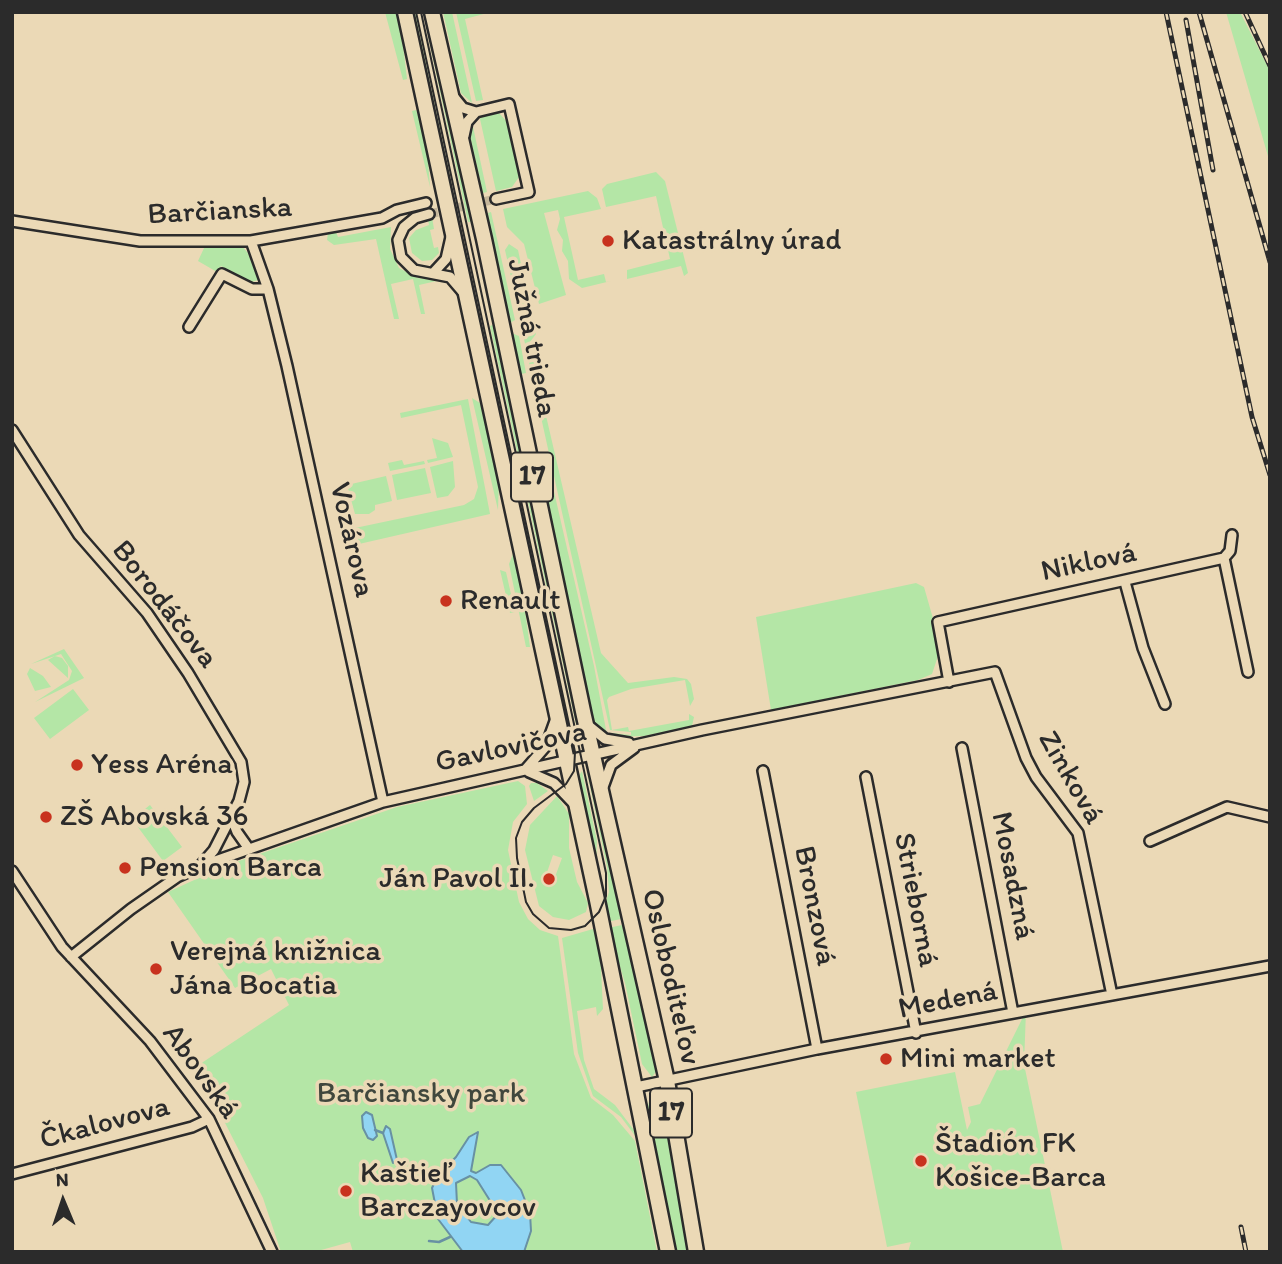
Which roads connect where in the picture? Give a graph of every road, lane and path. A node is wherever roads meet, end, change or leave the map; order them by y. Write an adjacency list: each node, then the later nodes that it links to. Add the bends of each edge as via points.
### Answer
1 (405, 12): 10 (main road, Južná trieda / 17)
2 (432, 12): 3 (main road, Južná trieda / 17)
3 (448, 86): 4 (street, via 459,104); 5 (main road, Južná trieda / 17)
4 (475, 112): 5 (street, via 466,127); 6 (street, via 509,104 529,192)
5 (463, 152): 25 (main road, Južná trieda / 17)
6 (496, 199)
7 (426, 203): 11 (street, Barčianska, via 382,218)
8 (429, 214): 12 (street, via 407,223 398,244 408,266)
9 (12, 221): 11 (street, Barčianska, via 140,241)
10 (452, 232): 12 (street, via 446,259); 14 (main road, Južná trieda / 17)
11 (251, 241): 13 (street, Vozárova)
12 (434, 272): 14 (street, via 450,277)
13 (268, 289): 15 (street, via 252,289 222,274); 34 (street, Vozárova)
14 (465, 295): 24 (main road, Južná trieda / 17)
15 (189, 327)
16 (12, 429): 37 (street, Borodáčova, via 79,535 147,613 231,742 244,772)
17 (1232, 535): 18 (street)
18 (1224, 558): 19 (street, Niklová); 21 (street)
19 (1125, 582): 22 (street, Niklová, via 939,622); 23 (street)
20 (995, 672): 22 (street, Gavlovičova); 45 (street, Zinková, via 1026,758 1077,833)
21 (1248, 672)
22 (949, 681): 26 (street, Gavlovičova)
23 (1165, 704)
24 (557, 716): 29 (main road, Osloboditeľov / 17); 30 (street, via 546,747)
25 (584, 716): 26 (street, via 600,737); 28 (main road, Osloboditeľov / 17)
26 (641, 744): 28 (street, Gavlovičova); 33 (street, via 611,765)
27 (962, 748): 46 (street, Mosadzná)
28 (593, 755): 29 (street, Gavlovičova); 33 (main road, Osloboditeľov / 17)
29 (567, 761): 30 (street, Gavlovičova); 35 (main road, Osloboditeľov / 17)
30 (524, 771): 34 (street, Gavlovičova); 35 (street, via 554,783)
31 (763, 771): 48 (street, Bronzová)
32 (866, 777): 47 (street, Strieborná)
33 (602, 792): 49 (main road, Osloboditeľov / 17)
34 (383, 802): 39 (street, Gavlovičova)
35 (576, 807): 50 (main road, Osloboditeľov / 17)
36 (1270, 817): 38 (street, via 1227,807)
37 (232, 819): 39 (street); 40 (street, Borodáčova)
38 (1150, 841)
39 (249, 849): 40 (street, Gavlovičova)
40 (201, 866): 43 (street, Gavlovičova, via 155,891)
41 (12, 871): 42 (street, Abovská)
42 (15, 882): 43 (street, Abovská)
43 (71, 957): 51 (street, Abovská, via 150,1041)
44 (1270, 966): 45 (street, Medená)
45 (1112, 995): 46 (street, Medená)
46 (1013, 1013): 47 (street, Medená)
47 (916, 1033): 48 (street, Medená)
48 (817, 1049): 49 (street, Medená)
49 (667, 1081): 50 (street, Medená); 55 (main road, Osloboditeľov / 17)
50 (636, 1087): 54 (main road, Osloboditeľov / 17)
51 (209, 1119): 52 (street, Čkalovova); 53 (street, Abovská)
52 (12, 1174)
53 (272, 1252)
54 (668, 1252)
55 (696, 1252)

